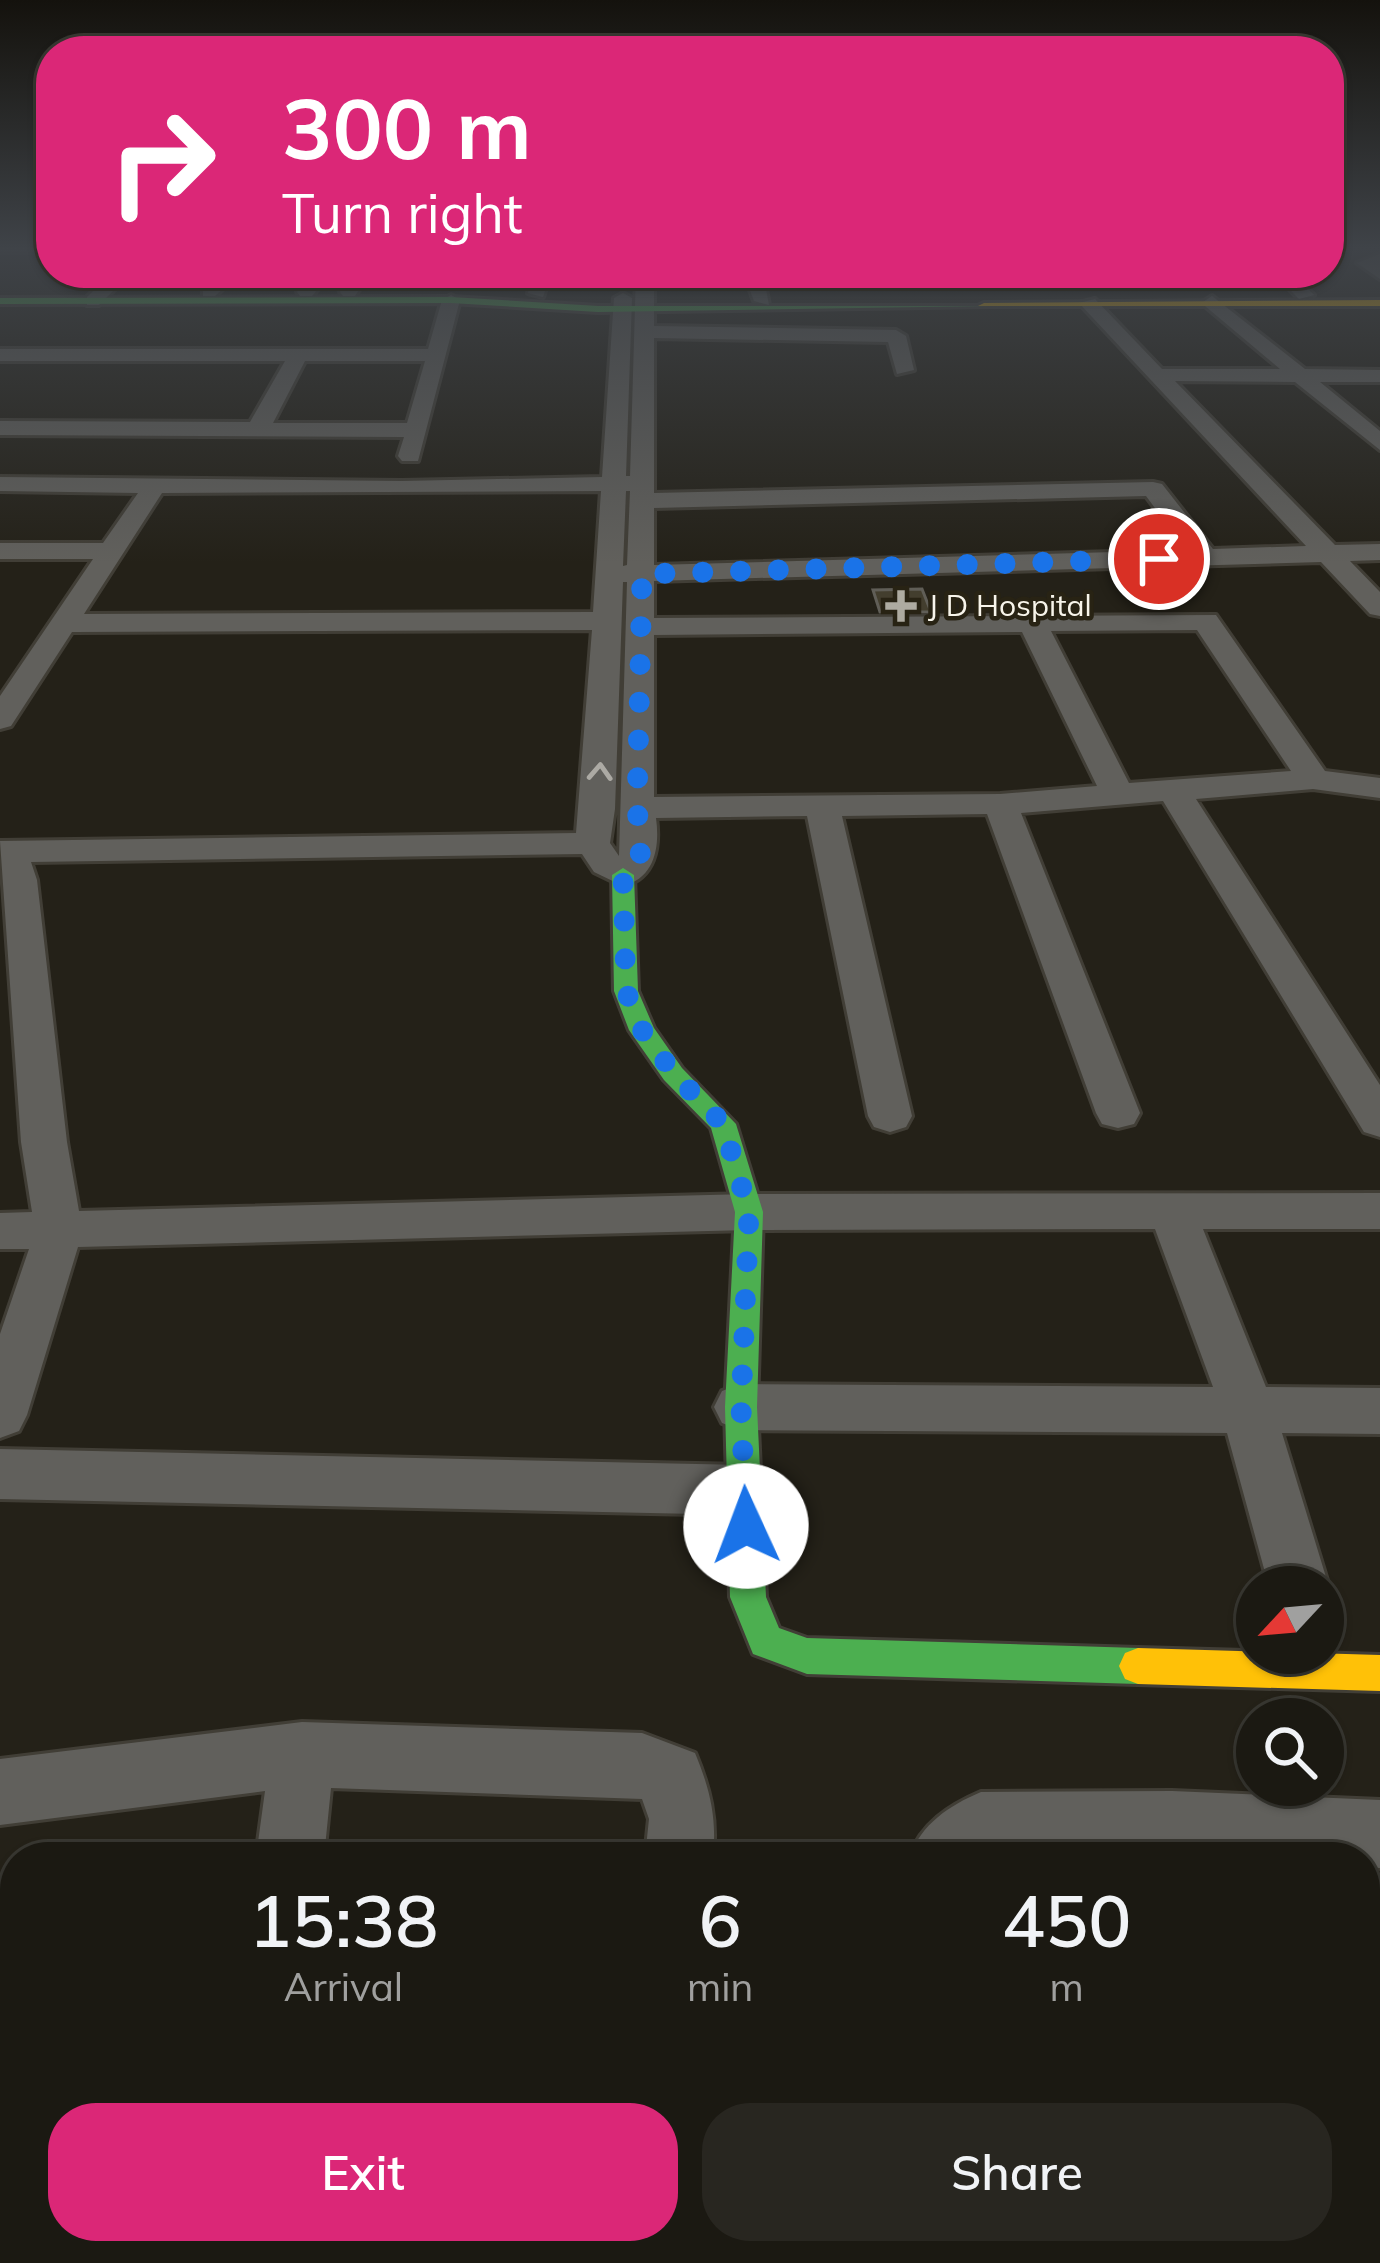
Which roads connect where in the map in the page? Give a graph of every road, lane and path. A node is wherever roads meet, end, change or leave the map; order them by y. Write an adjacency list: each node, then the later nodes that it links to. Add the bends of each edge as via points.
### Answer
1 (436, 353): 8 (street)
2 (625, 353): 21 (street)
3 (649, 353): 21 (street)
4 (896, 353): 10 (street)
5 (1138, 353): 12 (street)
6 (1272, 353): 11 (street)
7 (298, 355): 8 (street); 9 (street); 16 (street)
8 (435, 356): 15 (street)
9 (5, 360)
10 (896, 365)
11 (1296, 373): 12 (street); 13 (street); 17 (street)
12 (1160, 375): 25 (street)
13 (1380, 376)
14 (0, 428): 16 (street)
15 (417, 430): 16 (street); 20 (street)
16 (257, 431)
17 (1380, 443)
18 (0, 484): 19 (street)
19 (155, 485): 20 (street); 23 (street)
20 (402, 488): 21 (street)
21 (632, 489): 26 (street, via 1153,489); 27 (street); 28 (street)
22 (0, 550): 23 (street)
23 (107, 551): 31 (street)
24 (1380, 552): 25 (street)
25 (1327, 554): 26 (street); 29 (street)
26 (1206, 558): 28 (street)
27 (609, 574): 28 (street); 30 (street)
28 (642, 574): 33 (street)
29 (1380, 608)
30 (608, 621): 31 (street); 42 (street, one-way to 30)
31 (64, 623): 34 (street)
32 (1034, 626): 33 (street); 35 (street, via 1206,621); 38 (street)
33 (639, 627): 41 (street)
34 (0, 718)
35 (1313, 779): 36 (street); 37 (street)
36 (1174, 791): 38 (street); 47 (street)
37 (1374, 796)
38 (1119, 797): 39 (street)
39 (1000, 804): 40 (street); 45 (street)
40 (822, 805): 41 (street); 46 (street)
41 (637, 808): 44 (street, via 639,862)
42 (592, 843): 43 (street); 44 (street)
43 (4, 852): 51 (street, via 20,880)
44 (623, 875): 49 (street, via 626,991 674,1074 723,1124)
45 (1118, 1113)
46 (890, 1116)
47 (1380, 1120)
48 (1380, 1211): 50 (street)
49 (749, 1212): 50 (street); 51 (street); 53 (street)
50 (1172, 1212): 54 (street)
51 (59, 1230): 52 (street); 56 (street)
52 (0, 1231)
53 (741, 1407): 54 (street); 58 (street)
54 (1248, 1410): 55 (street); 59 (street)
55 (1380, 1411)
56 (0, 1415)
57 (0, 1474): 58 (street)
58 (744, 1490): 60 (street, via 748,1598 766,1641 807,1656)
59 (1293, 1566)
60 (1236, 1664)
61 (302, 1754): 62 (street); 64 (street); 65 (street, via 642,1766 672,1776)
62 (0, 1792)
63 (1380, 1834): 66 (street, via 981,1826)
64 (292, 1842)
65 (680, 1842)
66 (961, 1842)

